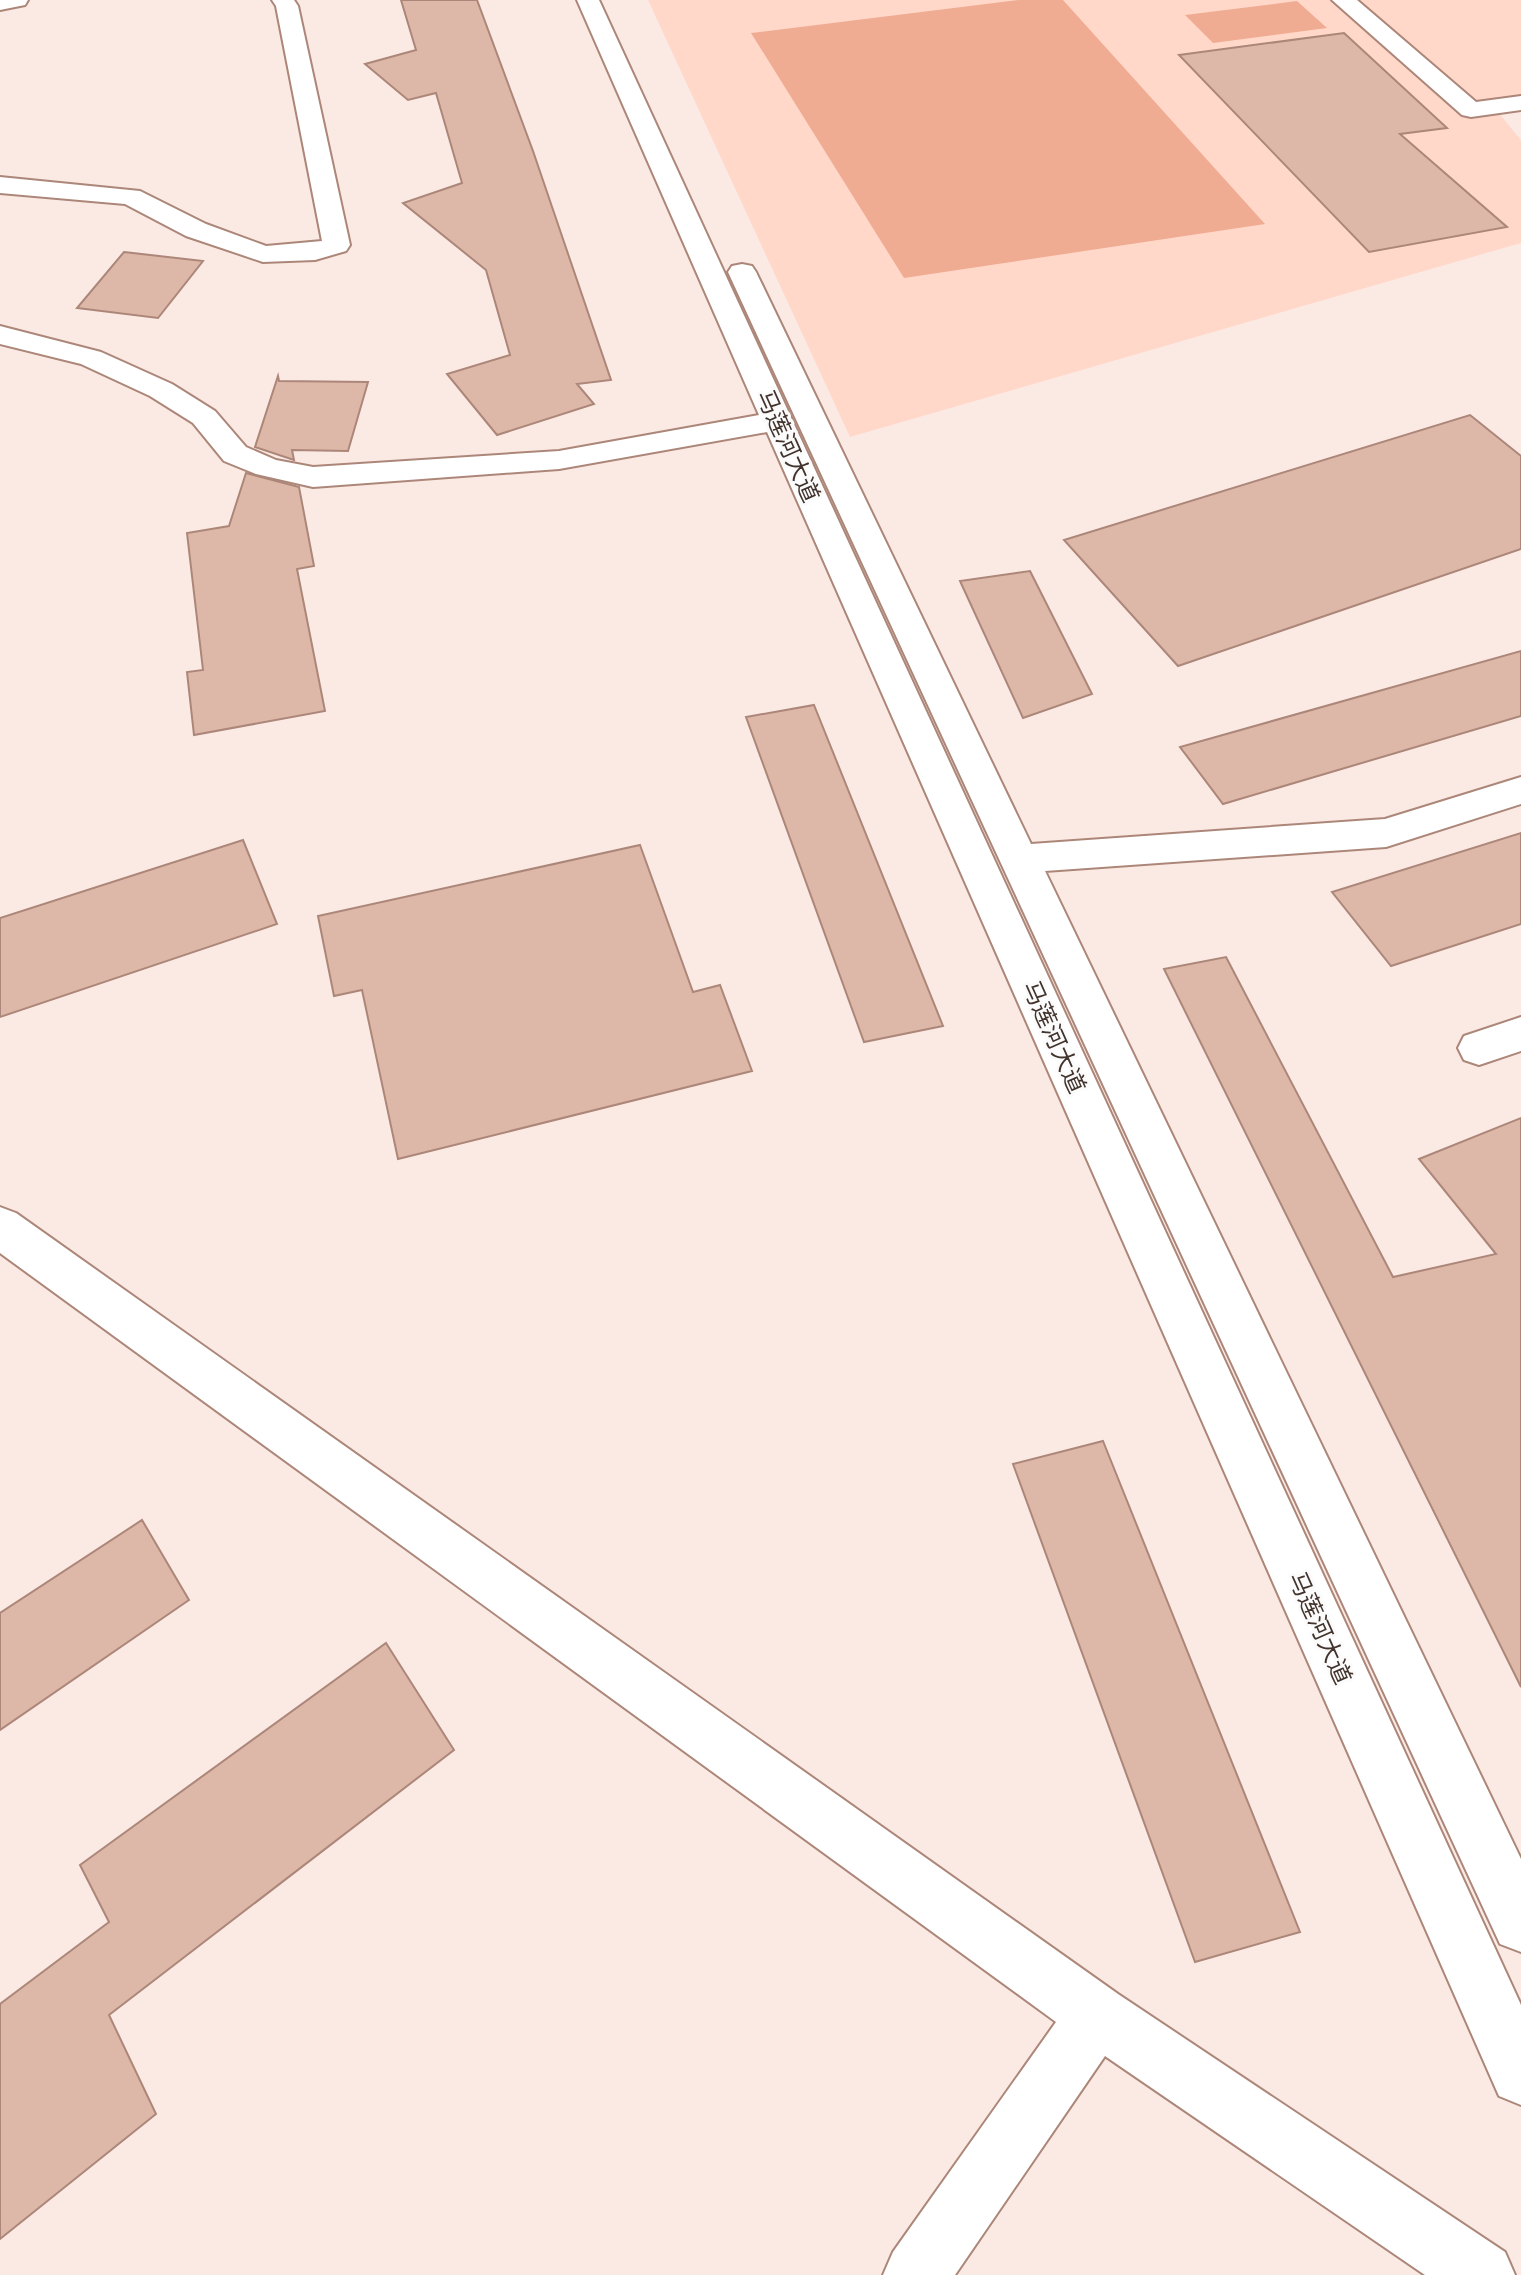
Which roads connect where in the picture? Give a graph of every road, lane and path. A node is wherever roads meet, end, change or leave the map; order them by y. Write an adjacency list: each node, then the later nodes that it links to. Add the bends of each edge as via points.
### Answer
1 (17, 0): 6 (street)
2 (283, 0): 8 (street, via 336,245 315,252 263,254 196,230 131,197)
3 (588, 0): 10 (street, 马莲河大道)
4 (614, 0): 12 (street, 马莲河大道)
5 (1343, 0): 7 (street, via 1471,110)
6 (0, 3)
7 (1521, 103)
8 (0, 185)
9 (0, 335): 10 (street, via 91,358 161,390 204,417 235,454 313,477 559,460)
10 (776, 421): 18 (street, 马莲河大道)
11 (1521, 790): 12 (street, via 1386,833)
12 (1018, 859): 16 (street, 马莲河大道)
13 (1521, 1034): 14 (street)
14 (1479, 1048)
15 (0, 1227): 17 (street)
16 (1521, 1923)
17 (1097, 2015): 19 (street); 20 (street)
18 (1521, 2074)
19 (916, 2275)
20 (1482, 2275)

